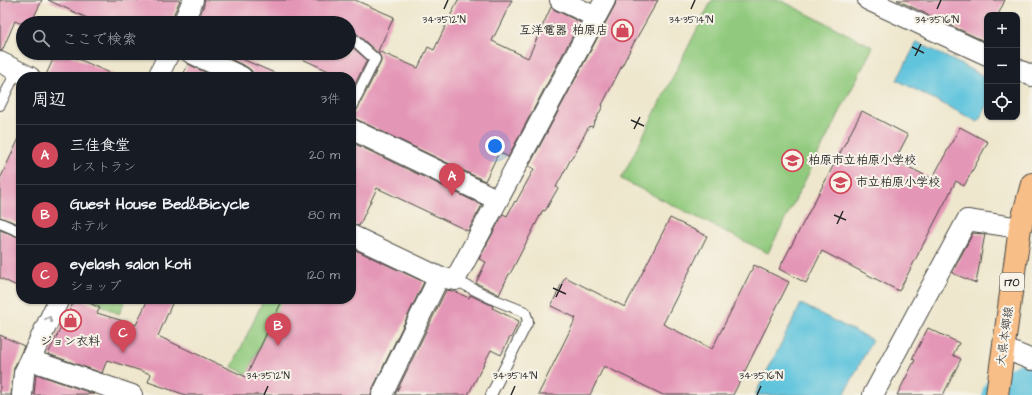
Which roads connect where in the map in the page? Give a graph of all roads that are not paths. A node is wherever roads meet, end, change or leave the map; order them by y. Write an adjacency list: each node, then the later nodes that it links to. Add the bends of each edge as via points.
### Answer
1 (193, 0): 5 (street)
2 (560, 0): 4 (street)
3 (868, 0): 7 (street)
4 (600, 8): 19 (street)
5 (186, 16)
6 (356, 42): 15 (lane, via 375,58)
7 (984, 54)
8 (166, 60): 12 (street)
9 (207, 60): 13 (street)
10 (16, 70): 16 (lane)
11 (1020, 70): 14 (street)
12 (160, 72)
13 (232, 72)
14 (1032, 76)
15 (356, 97)
16 (0, 105)
17 (356, 131): 19 (street)
18 (1032, 184): 21 (highway, 大県本郷線 / 170)
19 (498, 200): 24 (street)
20 (0, 223): 22 (lane)
21 (1020, 228): 26 (highway, 大県本郷線 / 170); 34 (street, via 967,220)
22 (16, 230)
23 (356, 237): 24 (street)
24 (447, 279): 32 (street); 33 (lane, via 524,312 528,321)
25 (57, 304): 27 (street, one-way to 25)
26 (1003, 348): 28 (street); 29 (highway, 大県本郷線 / 170)
27 (30, 360): 30 (street, via 24,373); 31 (street)
28 (1032, 360)
29 (998, 388)
30 (22, 395)
31 (132, 395)
32 (382, 395)
33 (491, 395)
34 (873, 395)

